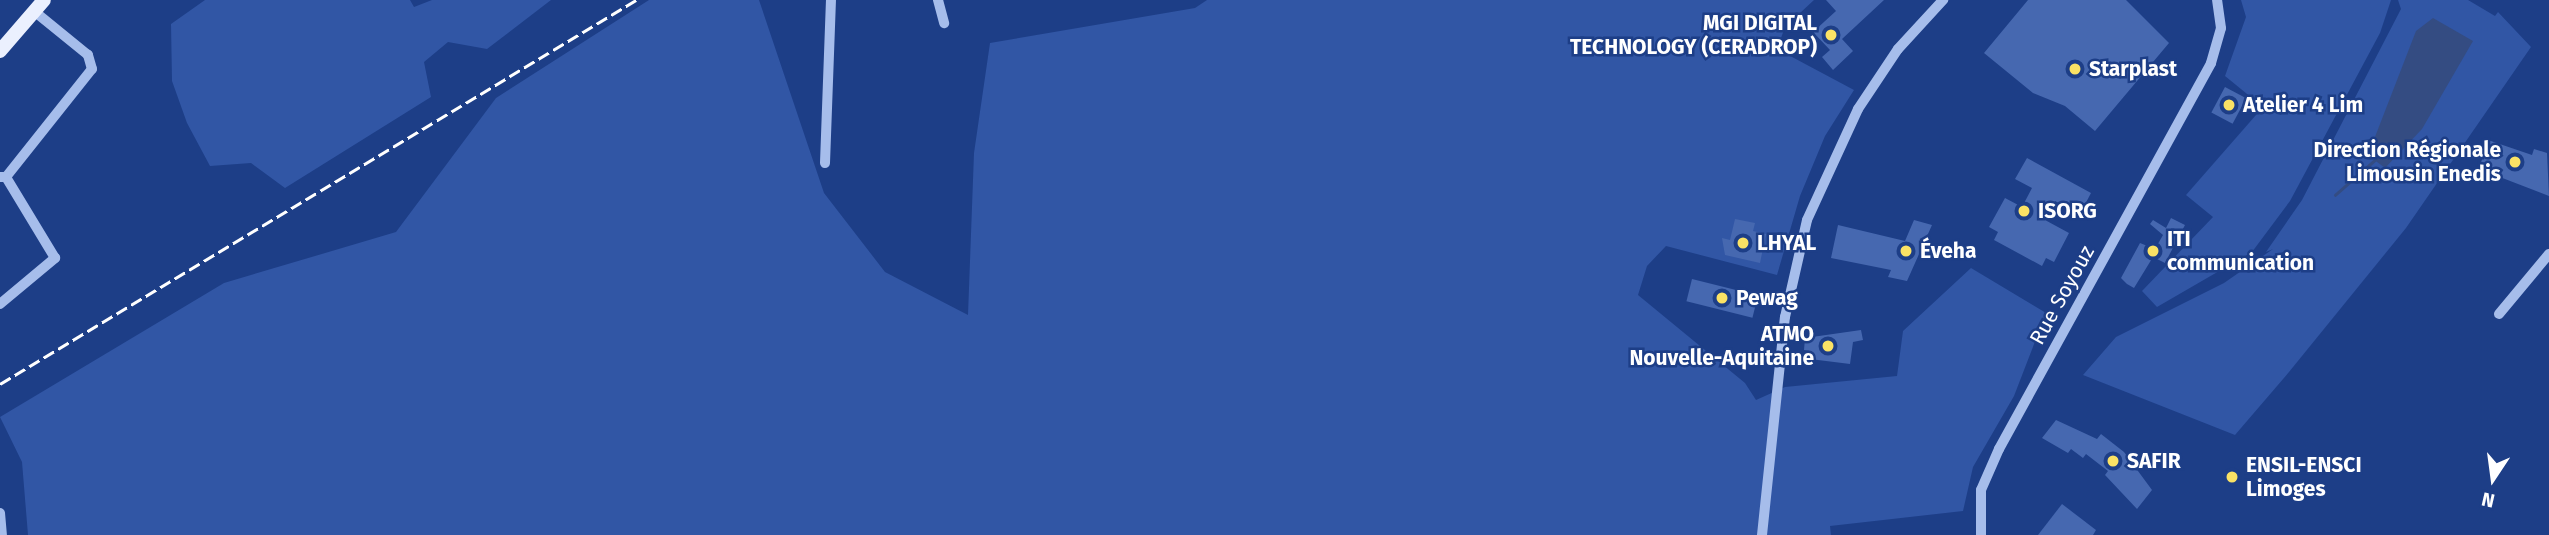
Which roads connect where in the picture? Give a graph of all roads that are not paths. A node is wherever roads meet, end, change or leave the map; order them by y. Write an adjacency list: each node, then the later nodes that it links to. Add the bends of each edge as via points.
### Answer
1 (831, 0): 8 (street)
2 (938, 0): 6 (street)
3 (1943, 0): 15 (street, via 1899,49 1858,109 1807,220 1785,317)
4 (2217, 0): 16 (street, Rue Soyouz, via 2221,29 2211,63 1999,449 1981,490)
5 (41, 3): 7 (main road); 9 (street, via 88,55 92,69)
6 (944, 23)
7 (0, 51)
8 (825, 163)
9 (3, 177): 11 (street, via 55,258)
10 (2549, 254): 12 (street)
11 (0, 304)
12 (2499, 314)
13 (0, 513): 14 (street)
14 (2, 535)
15 (1762, 535)
16 (1981, 535)

